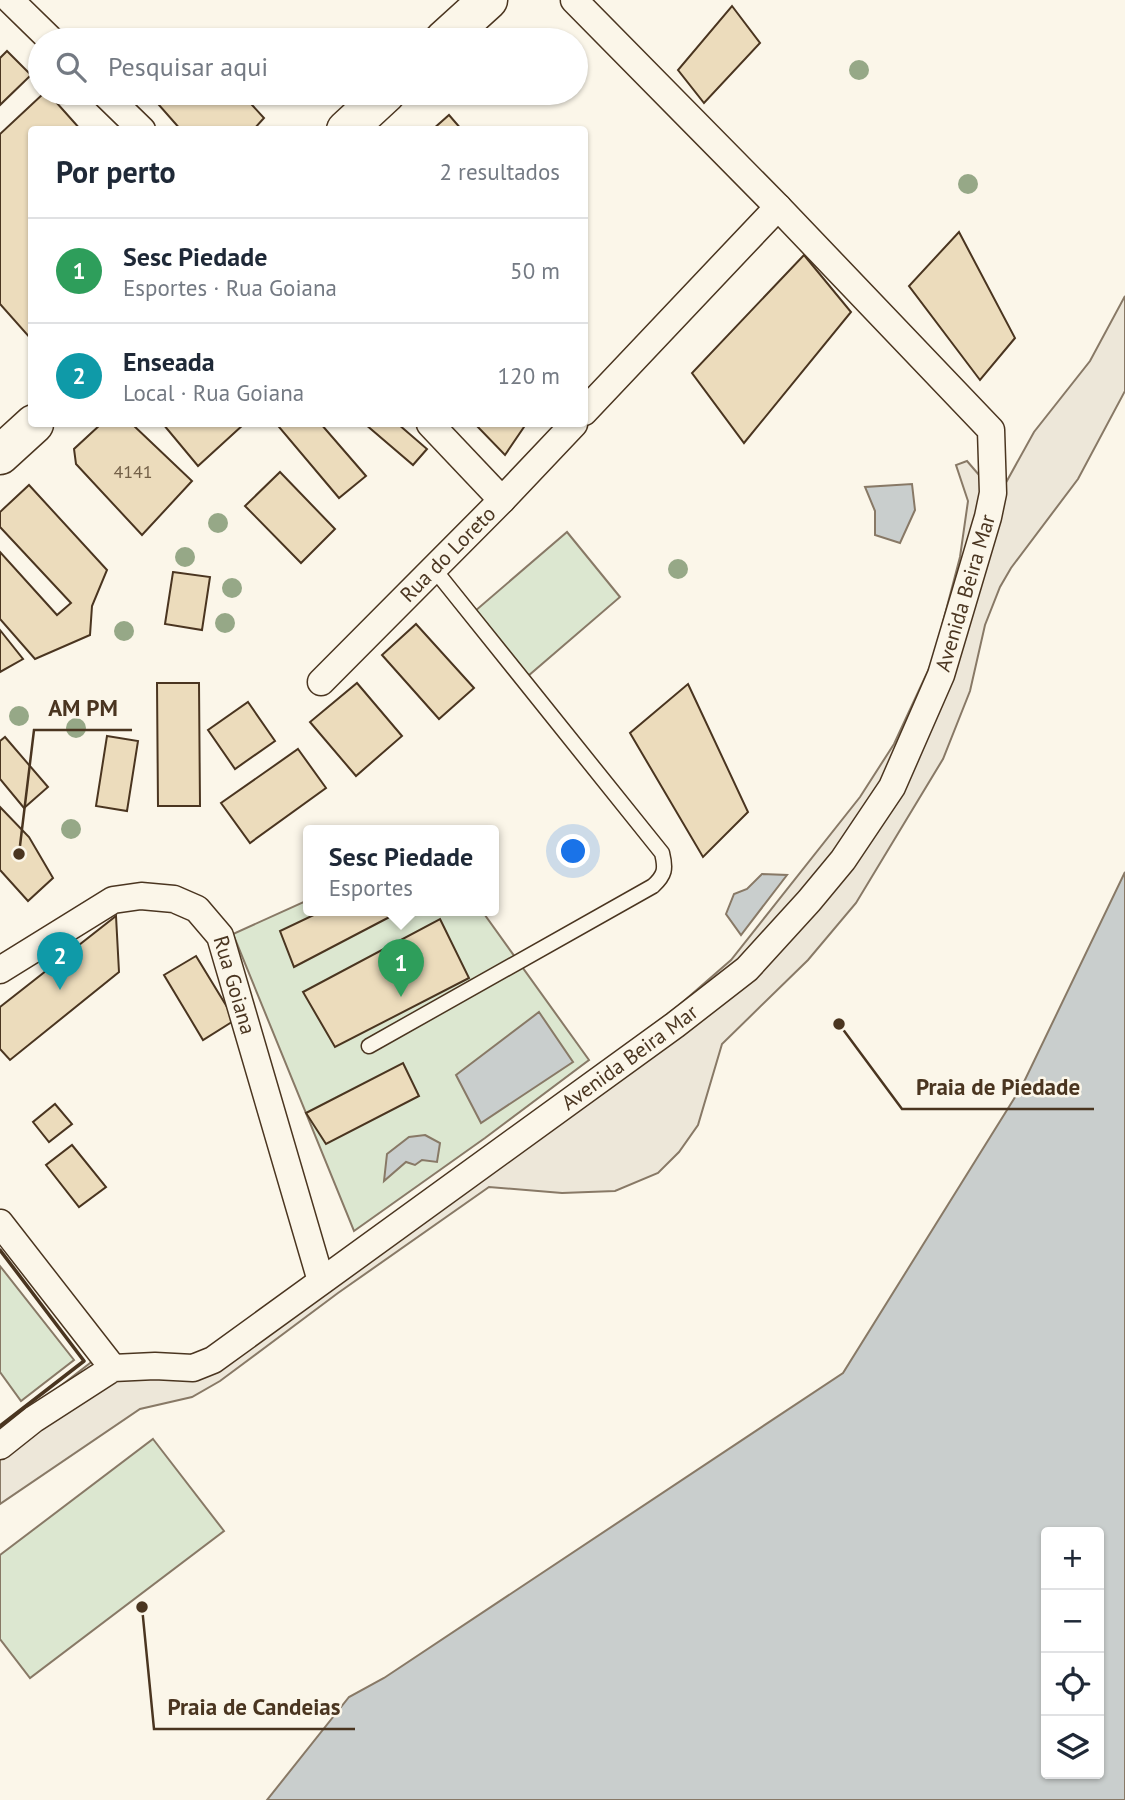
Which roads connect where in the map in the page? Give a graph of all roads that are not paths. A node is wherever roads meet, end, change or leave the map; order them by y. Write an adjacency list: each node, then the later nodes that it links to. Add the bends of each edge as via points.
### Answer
1 (10, 0): 4 (street)
2 (488, 0): 5 (main road)
3 (574, 0): 10 (street)
4 (39, 28)
5 (457, 28)
6 (116, 105): 8 (street)
7 (373, 105): 9 (main road)
8 (138, 126)
9 (350, 126)
10 (778, 207): 11 (street); 22 (street, Avenida Beira Mar, via 991,430 993,493 941,675 892,787 843,860 747,969)
11 (588, 408)
12 (31, 427): 15 (main road)
13 (433, 427): 16 (street)
14 (571, 427): 16 (street, Rua do Loreto)
15 (0, 455)
16 (502, 499): 17 (street, Rua do Loreto)
17 (434, 569): 18 (street, Rua do Loreto); 20 (lane, via 662,853 665,866 653,886)
18 (321, 682)
19 (0, 970): 22 (street, Rua Goiana, via 113,900 141,896 174,899 197,909 220,936)
20 (369, 1046)
21 (0, 1223): 23 (street)
22 (321, 1281): 23 (street, Avenida Beira Mar, via 213,1360 193,1368)
23 (113, 1368): 24 (street)
24 (0, 1446)

